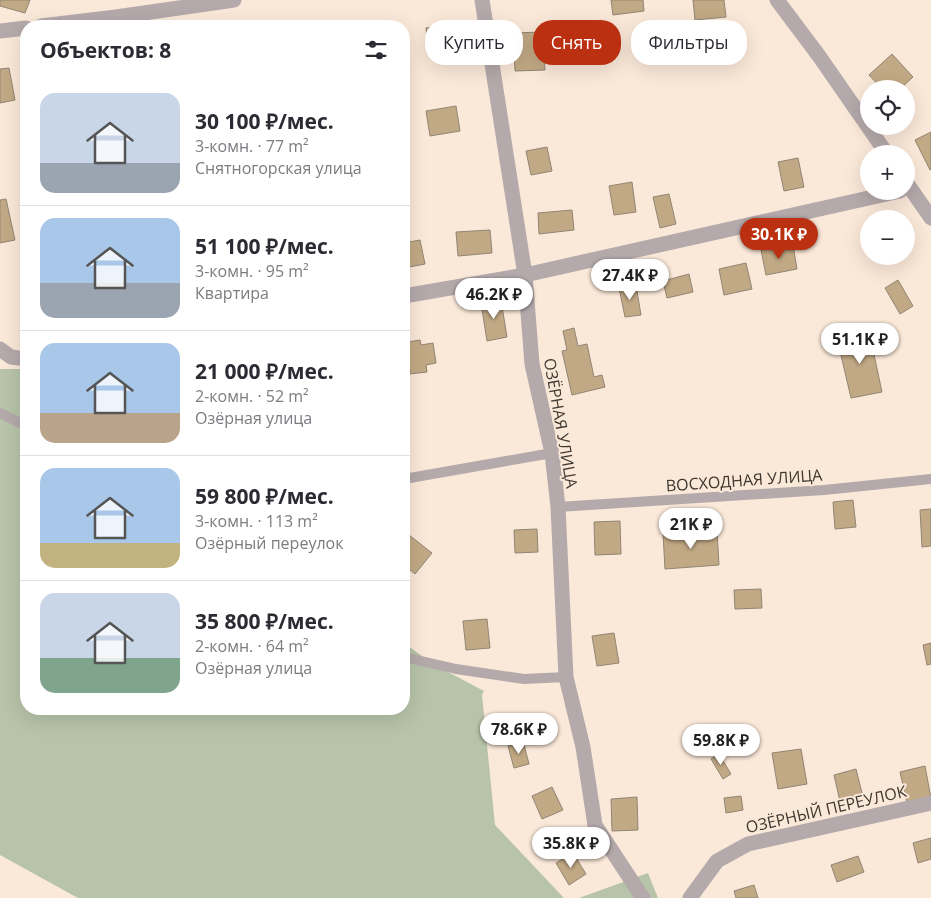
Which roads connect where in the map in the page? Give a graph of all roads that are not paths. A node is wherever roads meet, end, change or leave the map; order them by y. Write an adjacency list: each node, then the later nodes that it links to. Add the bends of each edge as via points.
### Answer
1 (234, 0): 4 (street)
2 (482, 0): 11 (street, ОЗЁРНАЯ УЛИЦА)
3 (776, 0): 7 (street)
4 (91, 20)
5 (20, 29): 6 (street)
6 (0, 31)
7 (880, 145)
8 (860, 198): 11 (street)
9 (915, 199): 10 (street)
10 (931, 218)
11 (525, 274): 12 (street); 17 (street, ОЗЁРНАЯ УЛИЦА, via 532,364)
12 (410, 295)
13 (0, 349): 14 (street, via 11,357)
14 (20, 358)
15 (0, 413): 16 (lane)
16 (20, 423)
17 (552, 453): 18 (lane); 20 (street, ОЗЁРНАЯ УЛИЦА)
18 (410, 478)
19 (931, 479): 20 (lane, ВОСХОДНАЯ УЛИЦА, via 824,490)
20 (558, 507): 22 (street, ОЗЁРНАЯ УЛИЦА)
21 (410, 658): 22 (lane, via 524,679)
22 (566, 677): 24 (street, ОЗЁРНАЯ УЛИЦА, via 595,825)
23 (931, 803): 25 (street, ОЗЁРНЫЙ ПЕРЕУЛОК, via 748,844 717,861)
24 (643, 898)
25 (690, 898)

